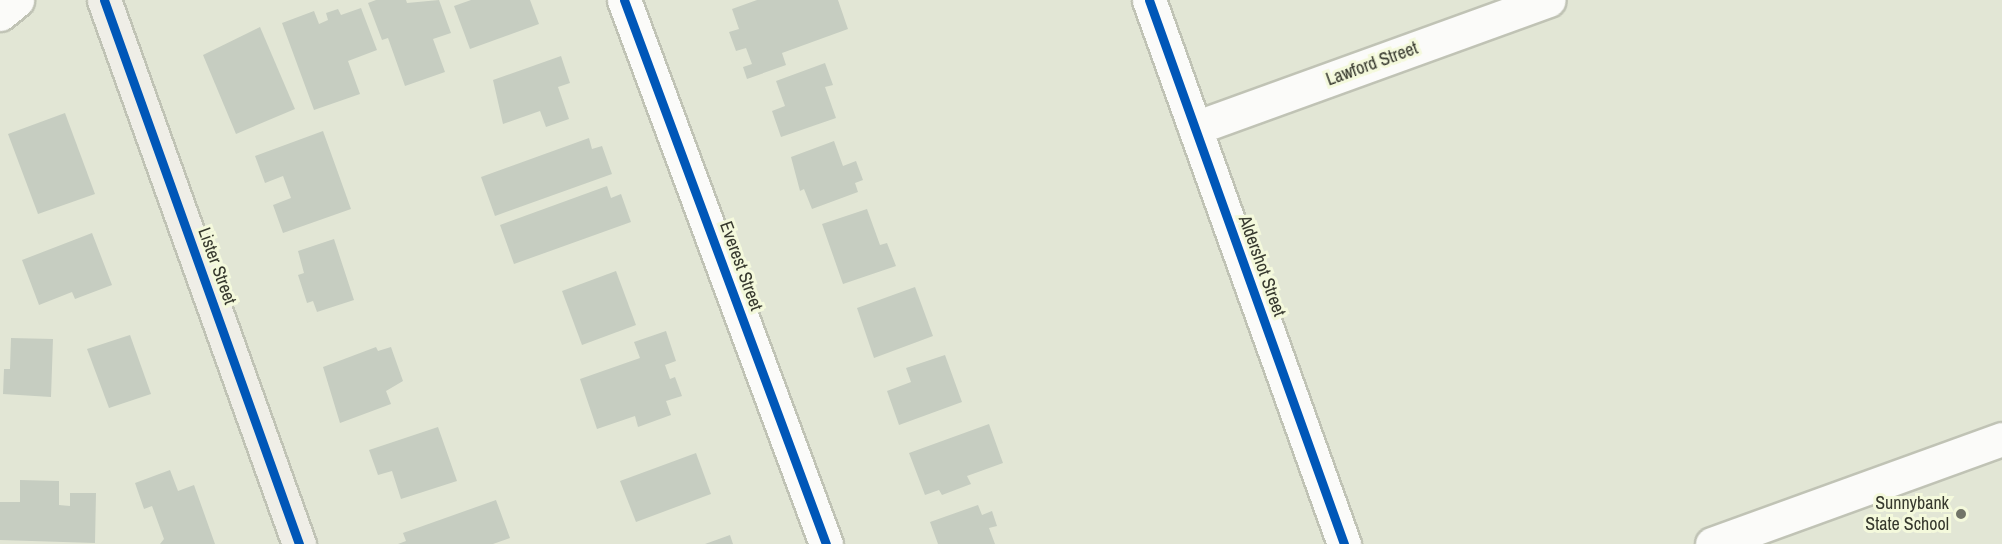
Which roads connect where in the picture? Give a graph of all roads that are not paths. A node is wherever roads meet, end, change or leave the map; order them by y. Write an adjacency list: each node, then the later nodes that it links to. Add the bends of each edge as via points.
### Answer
1 (17, 0): 6 (street)
2 (104, 0): 9 (street, Lister Street)
3 (624, 0): 10 (street, Everest Street)
4 (1149, 0): 7 (street, Aldershot Street)
5 (1549, 0): 7 (street, Lawford Street)
6 (0, 14)
7 (1195, 128): 11 (street, Aldershot Street)
8 (2002, 439): 12 (street)
9 (299, 544)
10 (826, 544)
11 (1344, 544)
12 (1712, 544)

